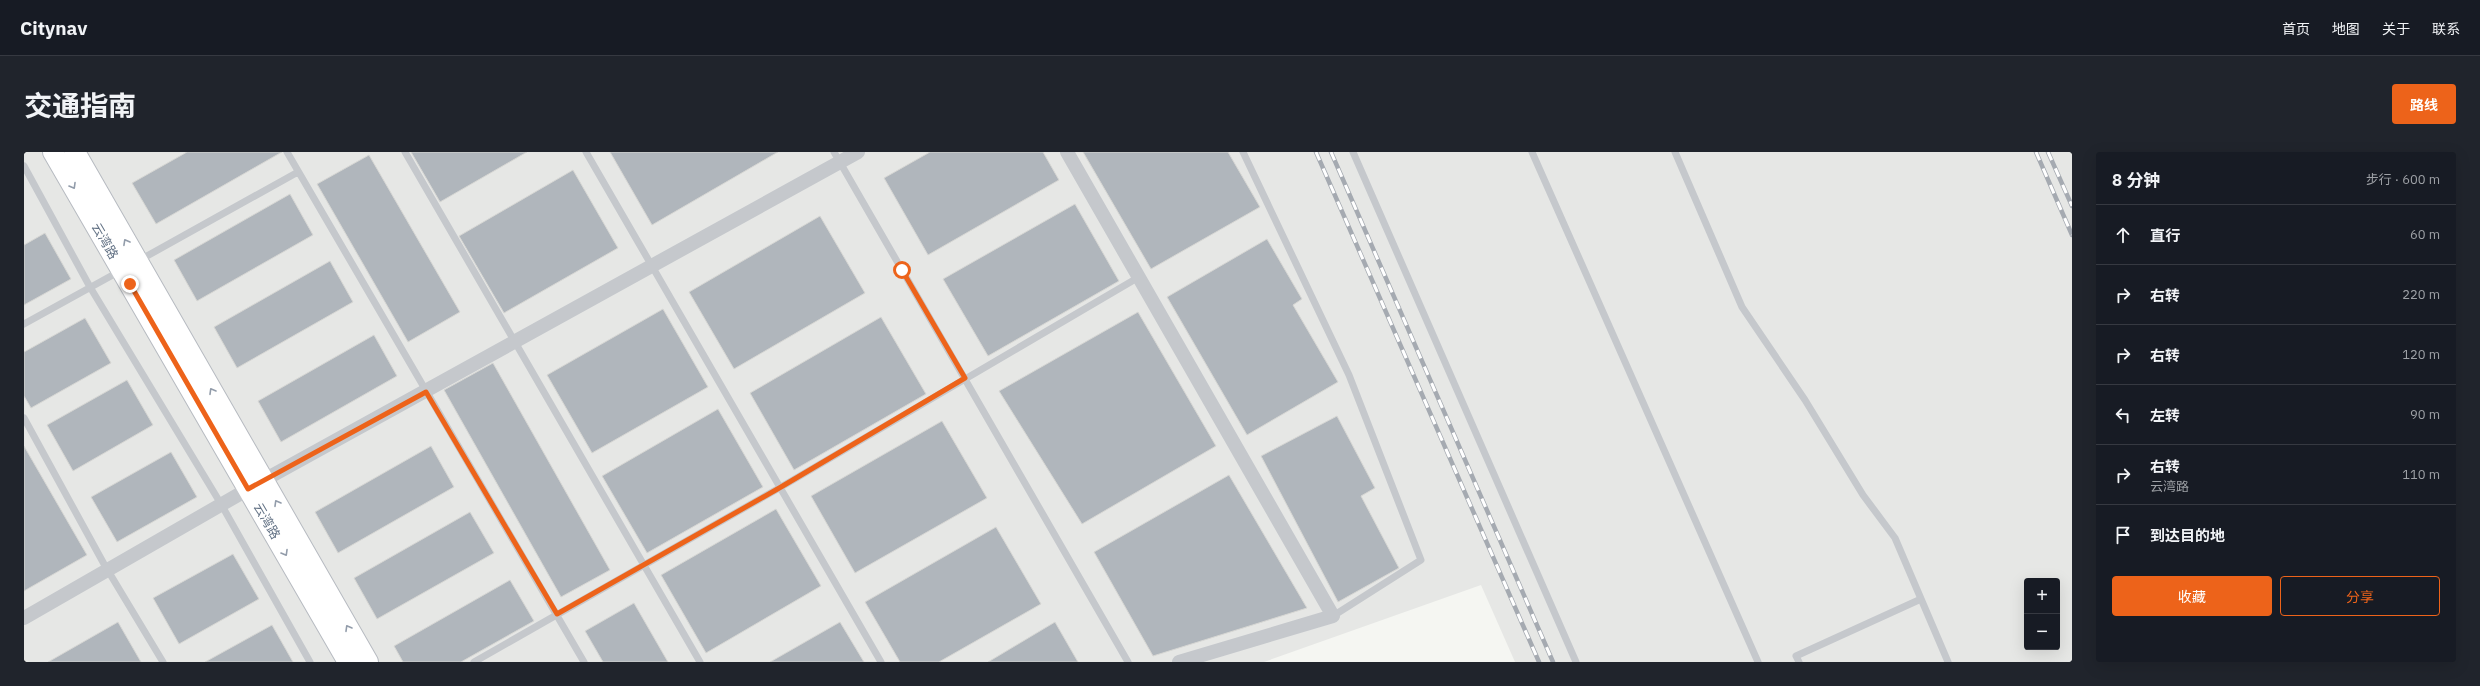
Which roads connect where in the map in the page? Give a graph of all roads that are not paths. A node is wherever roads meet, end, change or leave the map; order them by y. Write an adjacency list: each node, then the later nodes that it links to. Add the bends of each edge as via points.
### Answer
1 (53, 152): 16 (main road, 云湾路, one-way to 16)
2 (75, 152): 16 (main road, 云湾路, one-way to 2)
3 (287, 152): 14 (lane)
4 (405, 152): 20 (lane)
5 (586, 152): 15 (lane)
6 (858, 152): 12 (street)
7 (1068, 152): 17 (street)
8 (1243, 152): 32 (lane, via 1349,375 1421,560)
9 (1353, 152): 43 (lane)
10 (1532, 152): 44 (lane)
11 (1675, 152): 29 (lane, via 1742,307 1805,400 1863,496 1895,538)
12 (837, 157): 15 (street); 21 (lane)
13 (24, 166): 18 (lane)
14 (298, 172): 16 (lane); 22 (lane)
15 (652, 265): 20 (street); 25 (lane)
16 (129, 266): 18 (lane); 24 (main road, 云湾路)
17 (1139, 277): 21 (lane); 32 (street)
18 (90, 288): 19 (lane); 26 (lane)
19 (24, 324)
20 (515, 342): 22 (street); 27 (lane)
21 (965, 378): 25 (lane); 41 (lane)
22 (426, 392): 24 (street); 31 (lane)
23 (24, 418): 28 (lane)
24 (256, 484): 26 (street); 35 (main road, 云湾路, one-way to 35); 36 (main road, 云湾路, one-way to 24)
25 (781, 487): 27 (lane); 40 (lane)
26 (221, 504): 28 (street); 34 (lane)
27 (643, 564): 31 (lane); 39 (lane)
28 (109, 569): 30 (street); 33 (lane)
29 (1921, 599): 45 (lane, via 1796,656); 46 (lane)
30 (26, 613)
31 (557, 614): 37 (lane); 38 (lane)
32 (1333, 616): 42 (street)
33 (163, 662)
34 (310, 662)
35 (348, 662)
36 (368, 662)
37 (474, 662)
38 (584, 662)
39 (700, 662)
40 (881, 662)
41 (1128, 662)
42 (1179, 662)
43 (1576, 662)
44 (1758, 662)
45 (1799, 662)
46 (1948, 662)

